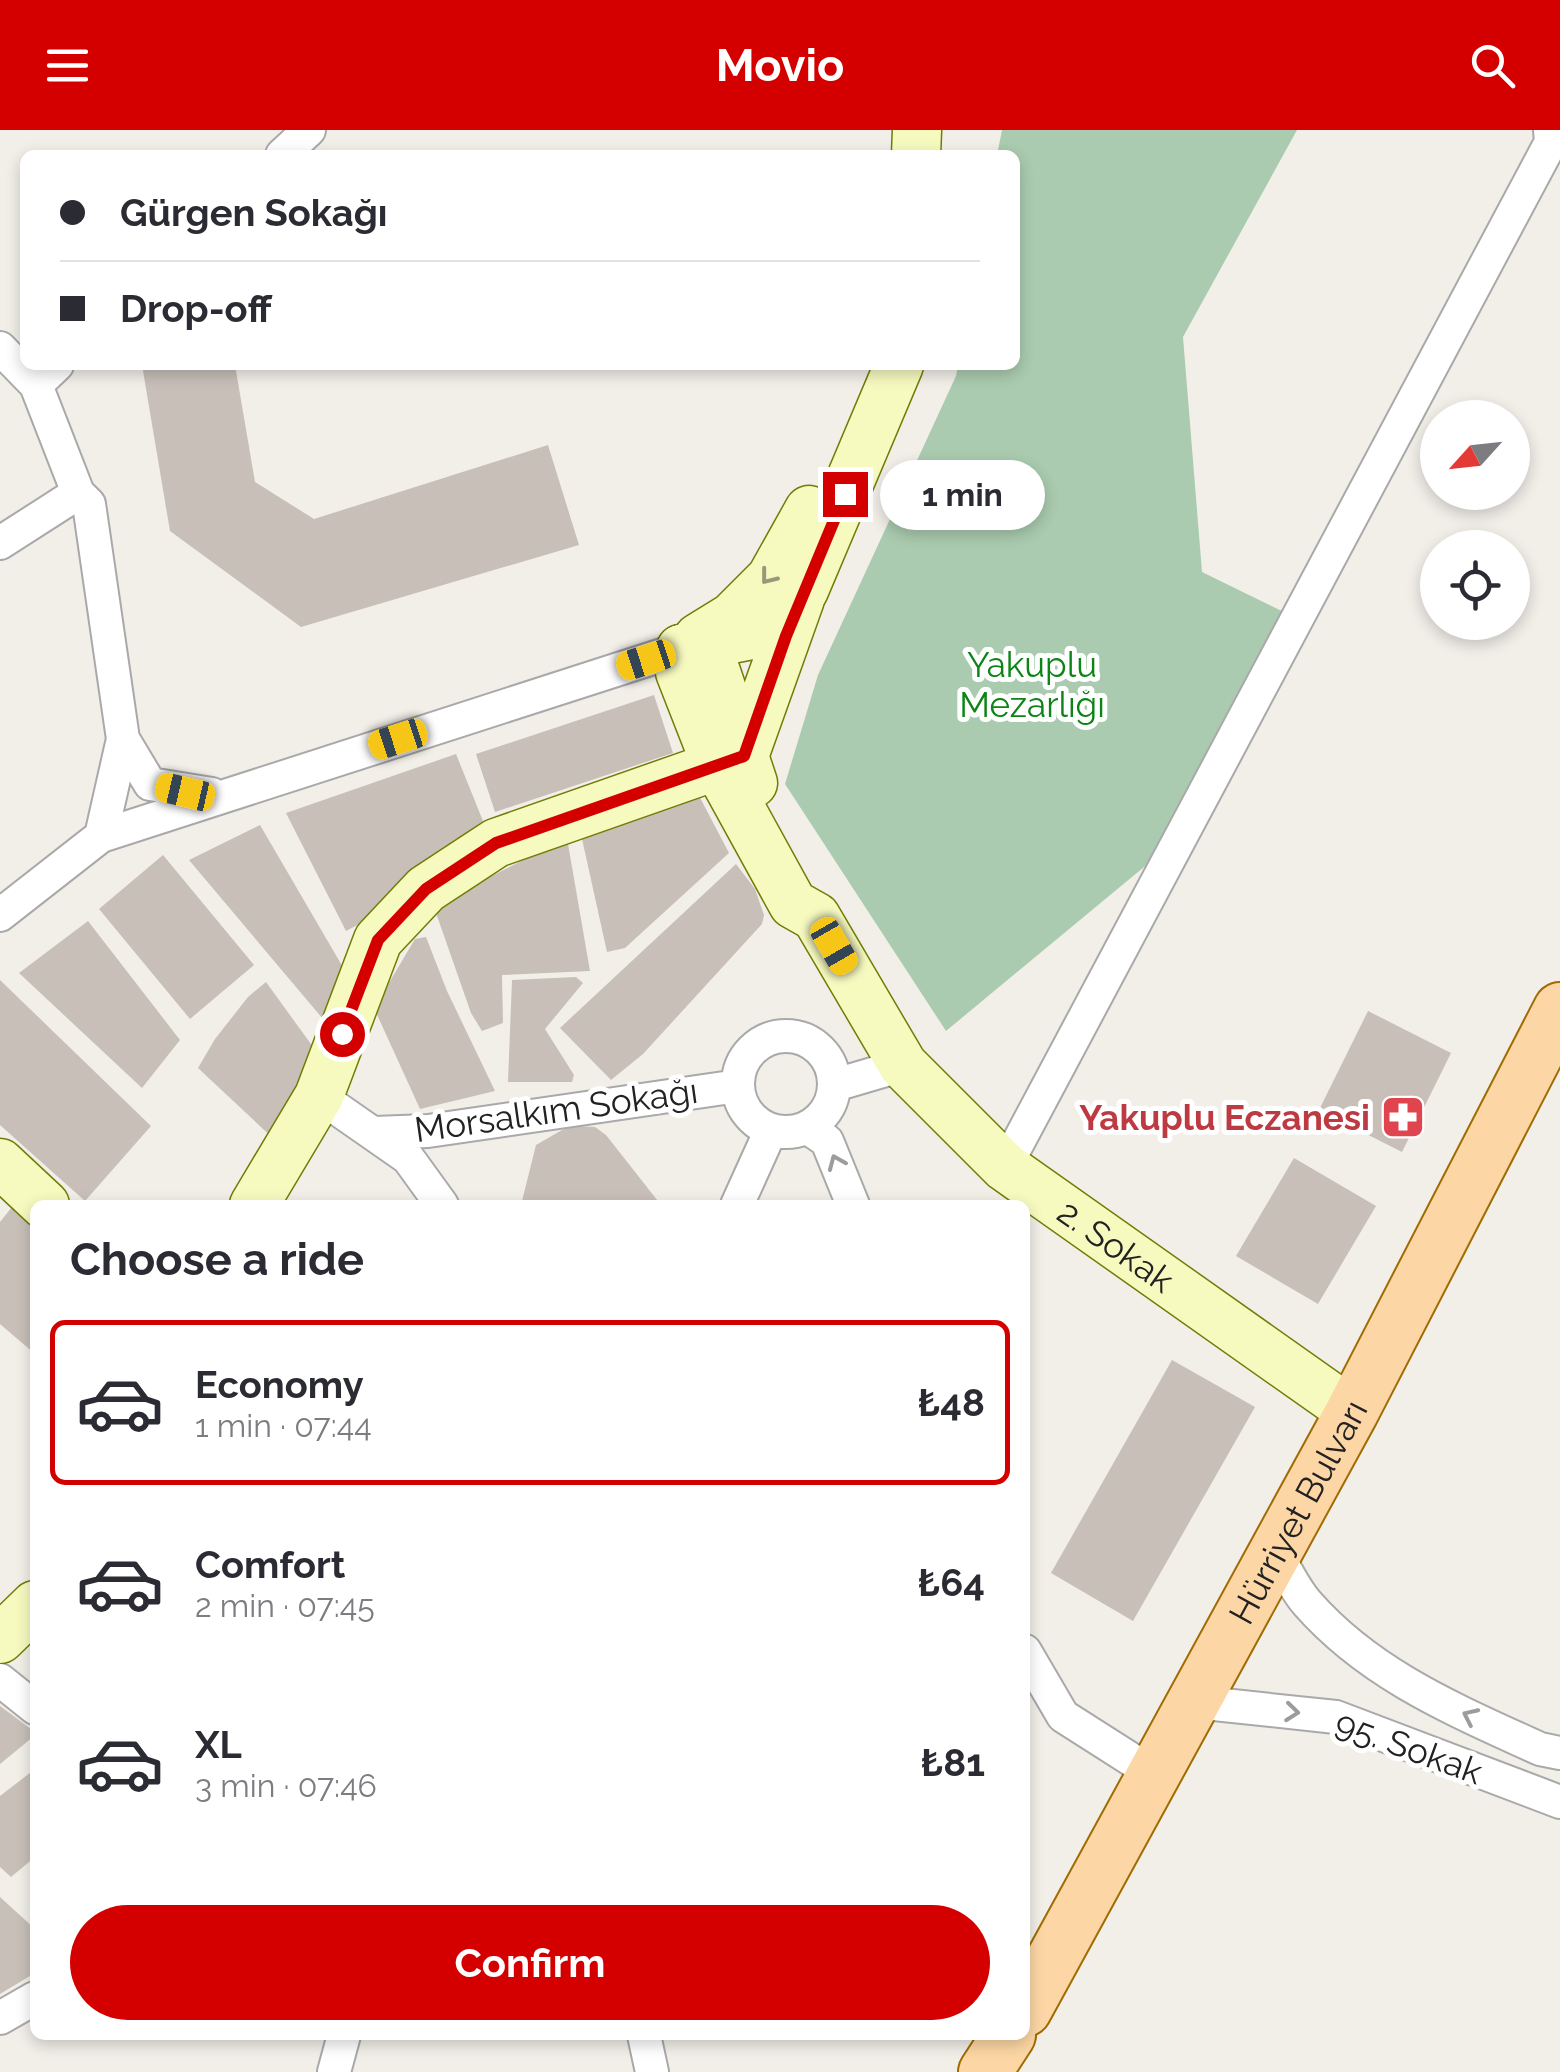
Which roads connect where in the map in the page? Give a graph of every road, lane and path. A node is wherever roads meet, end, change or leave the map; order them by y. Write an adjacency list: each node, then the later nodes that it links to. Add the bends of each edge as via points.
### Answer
1 (308, 130): 3 (street)
2 (1550, 130): 24 (street, via 1551,142)
3 (287, 150)
4 (871, 370): 10 (street, one-way to 10, via 819,492 771,578 732,617)
5 (897, 370): 9 (street)
6 (46, 375): 7 (street)
7 (78, 493): 8 (street); 11 (street, via 89,504)
8 (0, 543)
9 (804, 590): 10 (street, via 782,619 757,634); 12 (street)
10 (681, 649): 12 (street, via 702,654 716,672); 13 (street)
11 (123, 738): 13 (street, via 150,784); 14 (street)
12 (730, 760): 17 (street, 2. Sokak, via 793,904 816,917); 20 (street, via 496,843 426,889 378,940)
13 (221, 795): 14 (street)
14 (100, 836): 15 (street)
15 (0, 916)
16 (1560, 1008): 31 (main road, Hürriyet Bulvarı)
17 (904, 1065): 18 (street); 24 (street, 2. Sokak)
18 (835, 1085): 19 (street, via 816,1045 788,1035 747,1054); 21 (street, via 828,1110)
19 (738, 1086): 22 (street, via 748,1113); 23 (street, Morsalkım Sokağı)
20 (319, 1096): 23 (street); 27 (street)
21 (808, 1128): 22 (street); 30 (street, one-way to 21, via 827,1141)
22 (771, 1130): 29 (street)
23 (374, 1133): 28 (street, via 408,1158)
24 (1005, 1166): 31 (street, 2. Sokak)
25 (3, 1174): 26 (street)
26 (37, 1200)
27 (257, 1200)
28 (438, 1200)
29 (740, 1200)
30 (851, 1200)
31 (1352, 1412): 32 (main road, Hürriyet Bulvarı)
32 (1275, 1551): 37 (main road, Hürriyet Bulvarı); 41 (street, 95. Sokak, one-way to 32, via 1424,1695 1354,1650 1305,1600)
33 (30, 1610): 34 (street)
34 (0, 1639)
35 (1030, 1659): 40 (street)
36 (0, 1680): 38 (street)
37 (1195, 1702): 42 (main road, Hürriyet Bulvarı); 43 (street, 95. Sokak, one-way to 43, via 1336,1717)
38 (30, 1704)
39 (1030, 1709): 40 (street)
40 (1064, 1716): 42 (street)
41 (1560, 1753)
42 (1154, 1774): 46 (main road, Hürriyet Bulvarı)
43 (1545, 1796): 44 (street)
44 (1560, 1816)
45 (30, 2001): 47 (street)
46 (1030, 2001)
47 (0, 2018)
48 (343, 2040): 51 (street)
49 (645, 2040): 52 (street)
50 (1006, 2040): 53 (main road)
51 (334, 2072)
52 (652, 2072)
53 (986, 2072)

